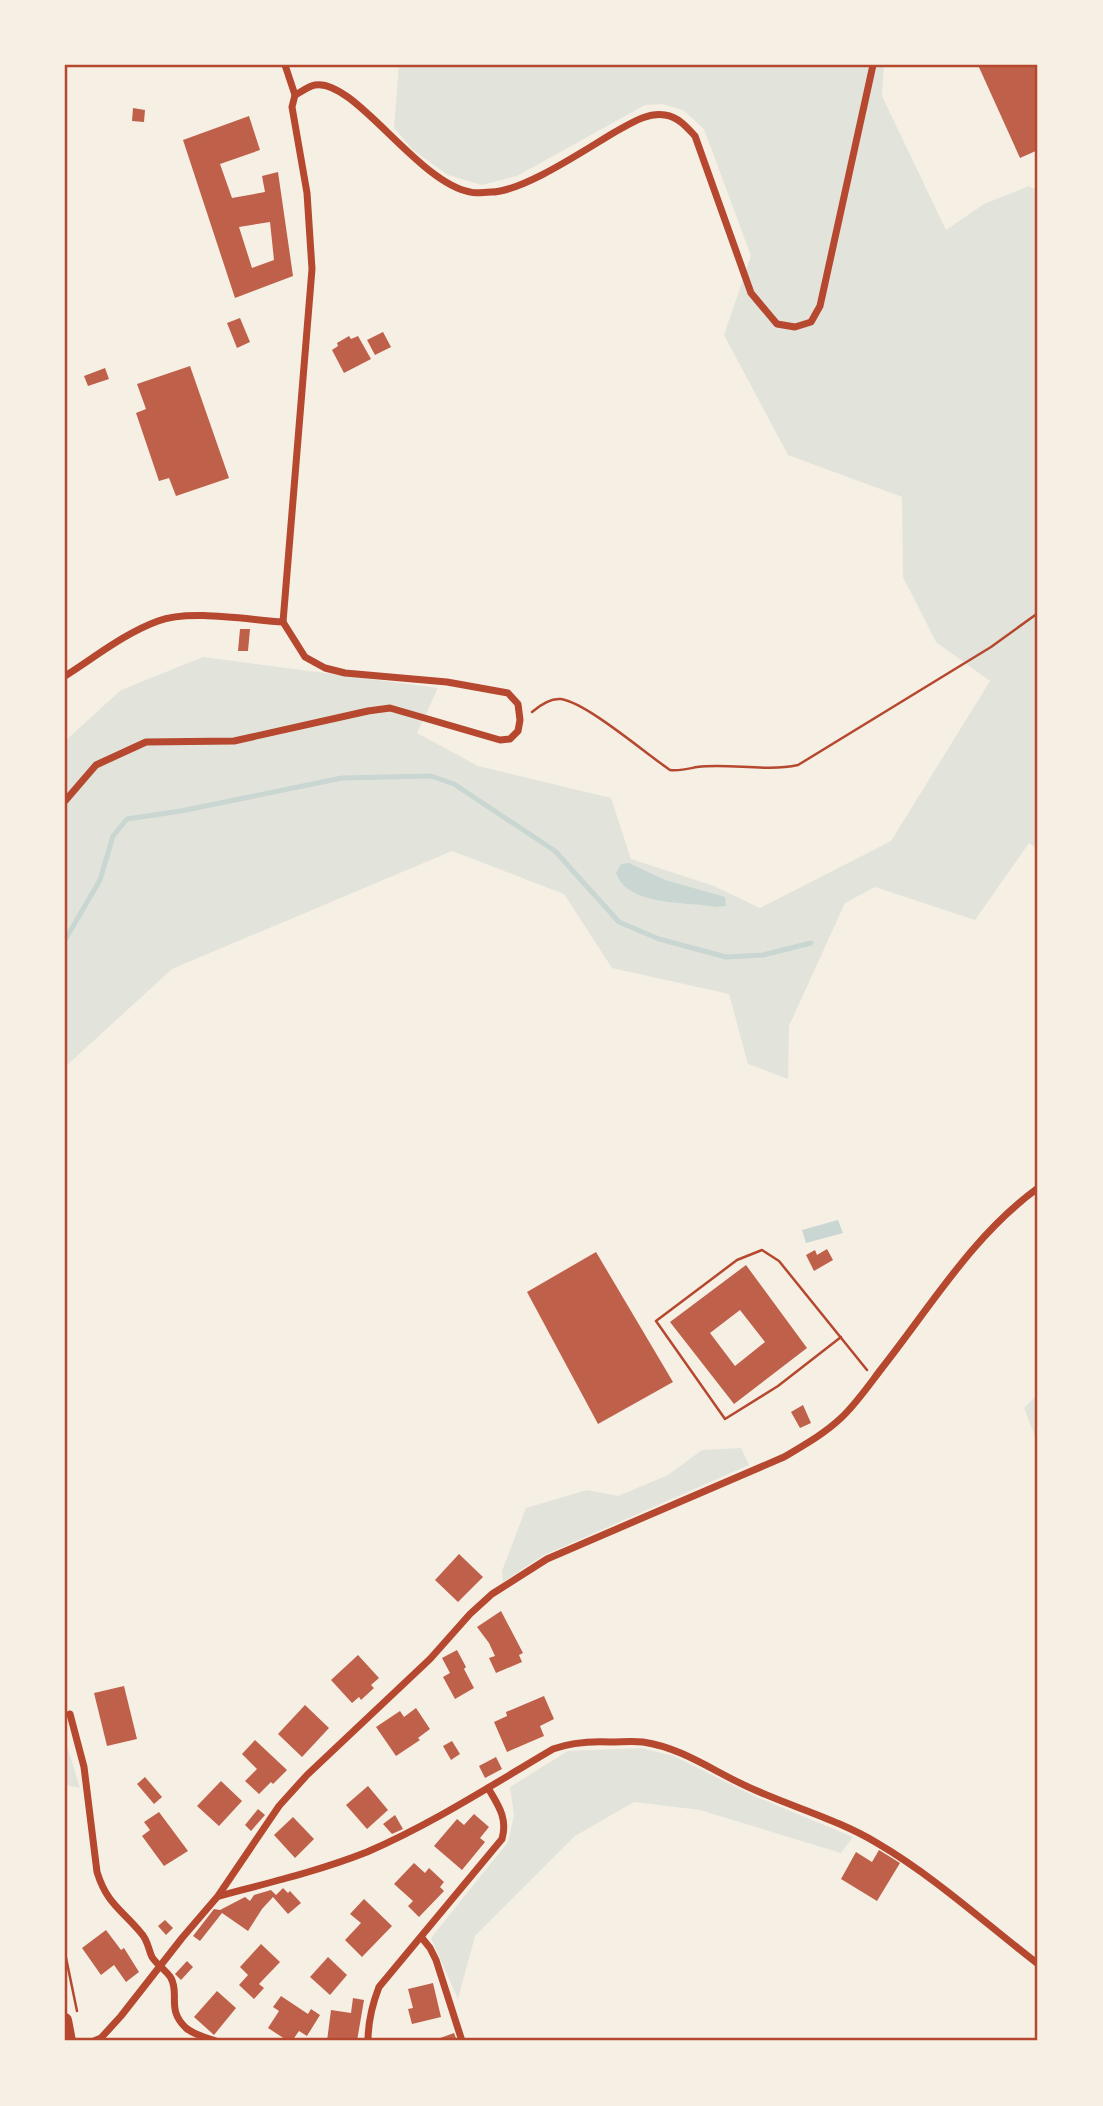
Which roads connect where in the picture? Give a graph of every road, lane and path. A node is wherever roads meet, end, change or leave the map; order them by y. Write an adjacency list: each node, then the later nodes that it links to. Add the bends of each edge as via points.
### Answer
1 (285, 65): 3 (street)
2 (873, 65): 3 (street, via 820,306 811,322 794,327 777,324 751,293 695,136 682,122 651,115 535,178 500,192 470,192 419,164 352,99 333,87 315,85)
3 (296, 94): 5 (street, via 292,107 307,193 312,269)
4 (1038, 613): 7 (path, via 813,757 782,769 670,770 581,707 560,699 530,713)
5 (283, 622): 6 (street, via 198,615 161,620); 7 (street, via 305,657 325,668 460,684 508,694)
6 (65, 676)
7 (518, 704): 8 (street, via 518,732 510,739 390,708 234,741 146,742 96,765)
8 (65, 801)
9 (1038, 1188): 11 (street, via 983,1235)
10 (841, 1337): 10 (path, via 779,1261 762,1251 737,1260 656,1321 725,1419 778,1386); 11 (path)
11 (874, 1378): 14 (street, via 843,1416 784,1457 547,1559 492,1594 307,1775 279,1806)
12 (70, 1714): 18 (street, via 84,1767 100,1884 117,1910 142,1933)
13 (488, 1788): 14 (street, via 365,1853); 15 (street, via 504,1816 502,1839); 17 (street, via 566,1744 642,1742 671,1749 875,1842 944,1888)
14 (218, 1896): 18 (street)
15 (422, 1938): 23 (street, via 379,1987); 24 (street, via 436,1960)
16 (65, 1953): 19 (path)
17 (1038, 1965)
18 (161, 1967): 21 (street); 22 (street, via 174,1988 173,2006 179,2018 188,2030)
19 (72, 2019): 20 (main road)
20 (69, 2041)
21 (94, 2041)
22 (216, 2041)
23 (368, 2041)
24 (462, 2041)

